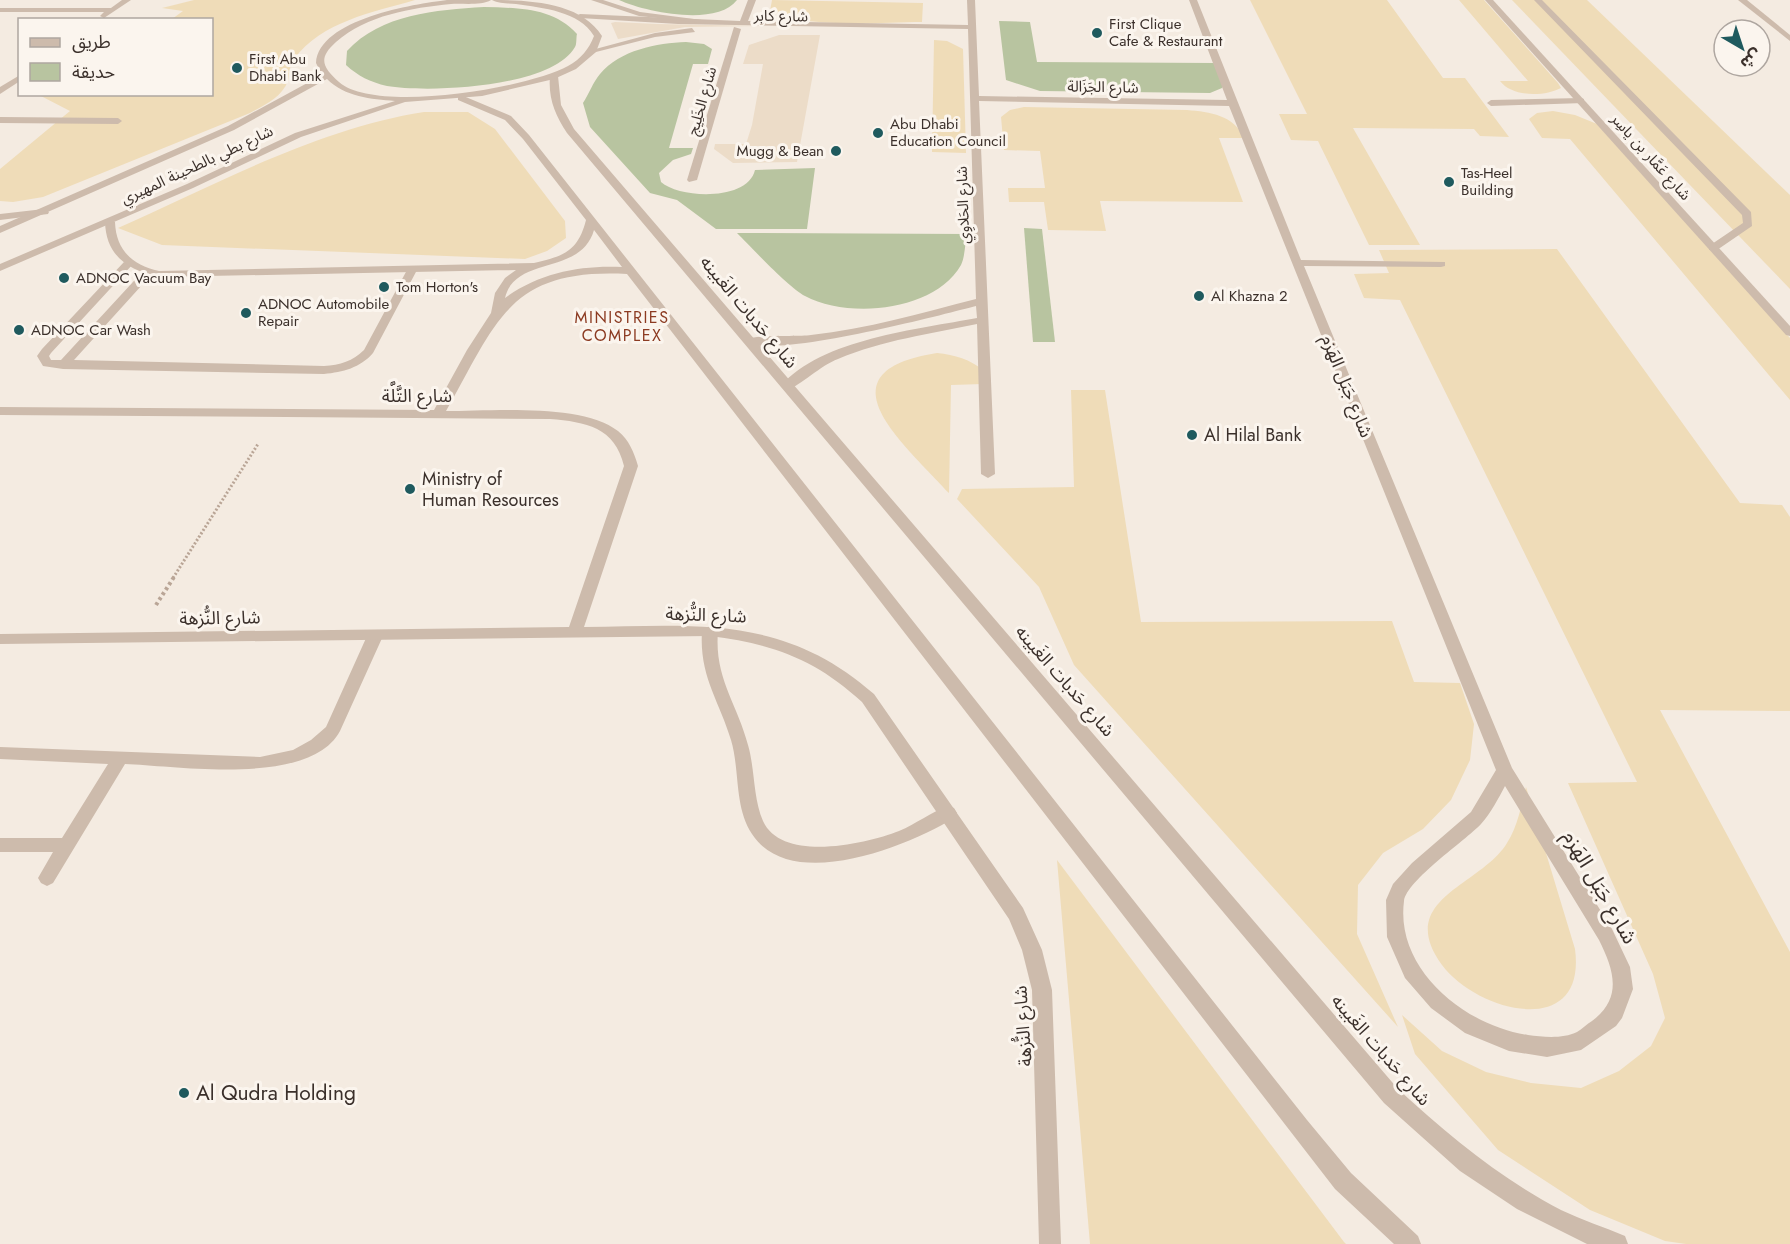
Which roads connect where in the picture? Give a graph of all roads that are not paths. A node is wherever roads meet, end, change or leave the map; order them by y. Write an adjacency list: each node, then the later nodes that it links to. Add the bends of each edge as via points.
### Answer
1 (127, 0): 15 (street)
2 (446, 0): 13 (street)
3 (487, 0): 13 (street)
4 (495, 0): 12 (street, شارع كابر)
5 (595, 0): 18 (street, via 648,15)
6 (752, 0): 19 (street, شارع الخَلِيج)
7 (971, 0): 20 (street, شارع الحَلاوِي)
8 (1193, 0): 31 (street, شارع جَبَل الهَزم)
9 (1489, 0): 30 (street, شارع عَمَّار بن ياسِر)
10 (1538, 0): 41 (street, via 1747,214 1748,224 1743,230)
11 (1742, 0): 21 (street)
12 (543, 2): 16 (street, شارع كابر)
13 (432, 5): 23 (street, via 371,20 340,34 322,51 319,60)
14 (0, 10): 15 (street)
15 (112, 10): 17 (street)
16 (580, 16): 18 (street, شارع كابر); 22 (street, via 597,34)
17 (102, 18)
18 (712, 22): 19 (street, شارع كابر)
19 (740, 26): 20 (street, شارع كابر); 22 (street, شارع كابر, via 673,32); 35 (street, شارع الخَلِيج)
20 (972, 30): 28 (street, شارع الحَلاوِي)
21 (1790, 39)
22 (592, 51): 24 (street)
23 (326, 76): 29 (street, via 349,89); 36 (street, شارع بطي بالطحينة المهيري, via 231,128)
24 (554, 76): 27 (street); 56 (street, شارع حَدبات الغَبينه, via 556,108 570,131)
25 (18, 78): 26 (street)
26 (0, 91)
27 (461, 98): 29 (street); 38 (street, via 507,118)
28 (974, 98): 31 (street, شارع الجَزَالة); 50 (street, شارع الحَلاوِي)
29 (410, 99): 39 (street, شارع بطي بالطحينة المهيري, via 298,135)
30 (1581, 101): 32 (street); 41 (street, شارع عَمَّار بن ياسِر)
31 (1232, 103): 42 (street, شارع جَبَل الهَزم)
32 (1491, 103)
33 (0, 120): 34 (street, via 115,124)
34 (0, 125)
35 (692, 180)
36 (44, 212): 37 (street); 40 (street, شارع بطي بالطحينة المهيري)
37 (0, 217)
38 (591, 219): 45 (street, via 582,245 567,255); 48 (street)
39 (110, 222): 43 (street, via 111,240); 46 (street, شارع بطي بالطحينة المهيري)
40 (0, 230)
41 (1713, 248): 52 (street, شارع عَمَّار بن ياسِر)
42 (1297, 263): 44 (street); 68 (street, شارع جَبَل الهَزم)
43 (128, 264): 49 (street); 57 (street, via 43,356 47,363)
44 (1441, 264)
45 (532, 266): 47 (street); 51 (street, via 506,284 498,297)
46 (0, 268)
47 (412, 270): 49 (street, via 184,276); 57 (street, via 369,351 343,368)
48 (631, 271): 51 (street, via 583,271 551,278 524,290); 74 (street, via 1343,1181)
49 (148, 272): 57 (street)
50 (982, 301): 54 (street, شارع الحَلاوِي); 56 (street, via 844,335 797,341)
51 (496, 313): 60 (street)
52 (1773, 315): 53 (street); 55 (street, شارع عَمَّار بن ياسِر)
53 (1790, 315)
54 (982, 320): 58 (street, via 847,350 813,366); 61 (street, شارع الحَلاوِي)
55 (1790, 333)
56 (749, 341): 58 (street, شارع حَدبات الغَبينه)
57 (63, 365)
58 (787, 386): 75 (street, شارع حَدبات الغَبينه, via 1391,1096 1434,1137 1484,1176 1539,1210)
59 (0, 411): 60 (street, شارع التَّلَّة)
60 (438, 414): 63 (street, شارع التَّلَّة, via 572,417 608,429 621,439 631,466)
61 (988, 474)
62 (710, 631): 63 (street, شارع النُّزهة); 69 (street, شارع النُّزهة, via 748,634 784,644 817,657 845,675 868,698); 69 (street, via 708,664 712,681 739,741 752,812 766,840 799,854 863,849 895,841)
63 (574, 634): 64 (street, شارع النُّزهة)
64 (375, 636): 65 (street, شارع النُّزهة); 67 (street, via 338,720 321,742 308,751 260,763)
65 (0, 639)
66 (0, 753): 67 (street)
67 (121, 757): 71 (street)
68 (1504, 771): 68 (street, شارع جَبَل الهَزم, via 1478,816 1454,842 1411,874 1396,896 1392,924 1401,956 1421,987 1452,1016 1489,1035 1530,1046 1568,1045 1599,1032 1617,1009 1623,980 1611,945)
69 (948, 813): 73 (street, شارع النُّزهة, via 1016,914 1032,950 1042,990)
70 (0, 844): 71 (street)
71 (67, 845): 72 (street)
72 (47, 878)
73 (1050, 1244)
74 (1410, 1244)
75 (1617, 1244)

